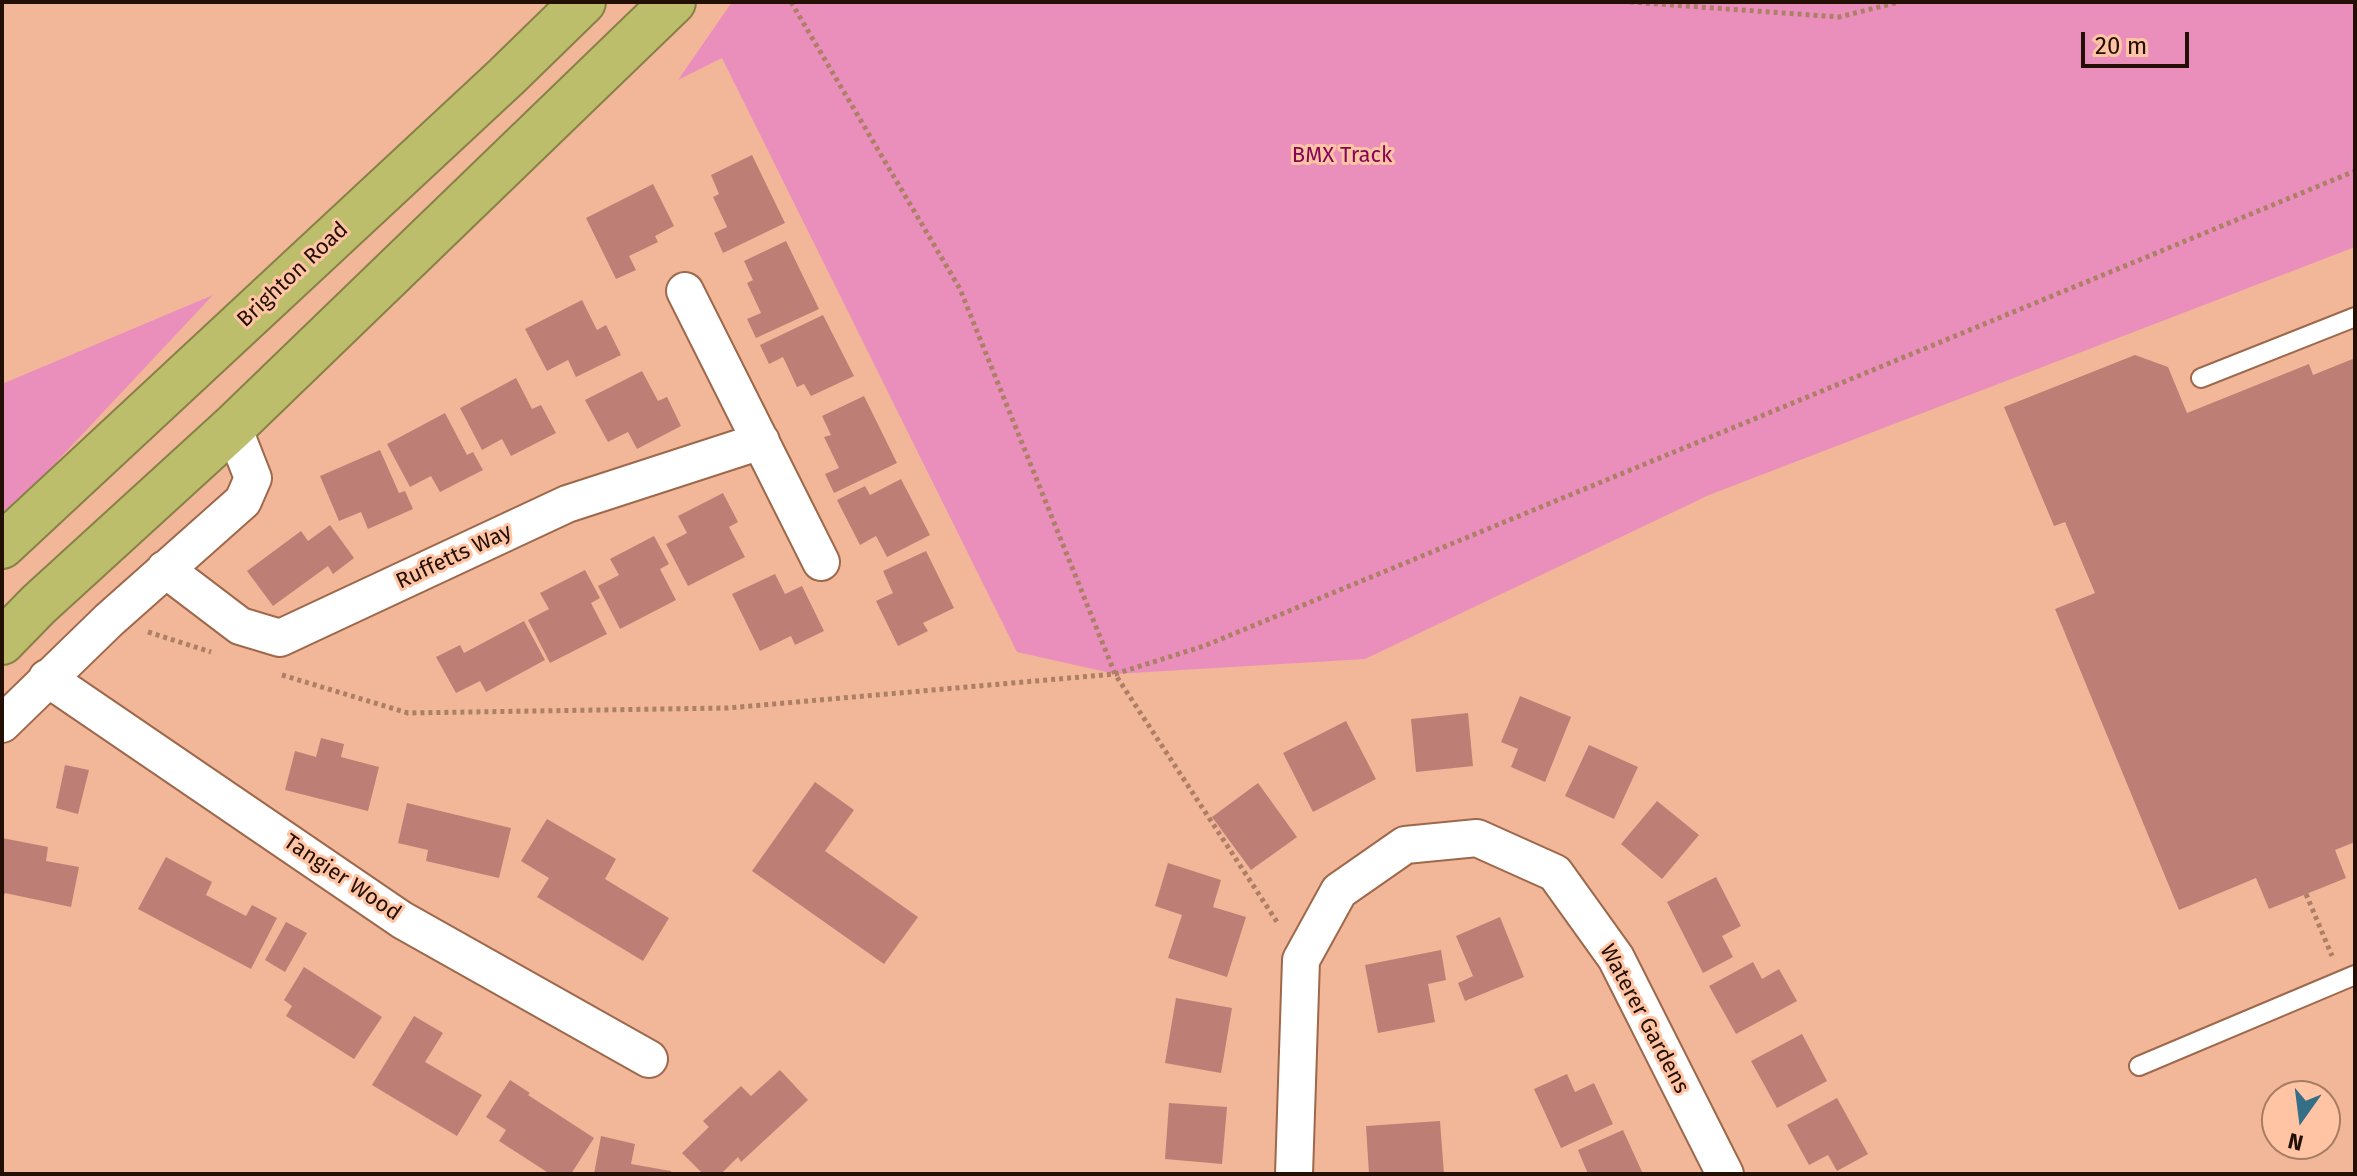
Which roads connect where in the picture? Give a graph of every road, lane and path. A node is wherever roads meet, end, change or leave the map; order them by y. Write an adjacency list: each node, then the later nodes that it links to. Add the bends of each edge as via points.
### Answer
1 (583, 2): 12 (highway, Brighton Road)
2 (673, 2): 10 (highway)
3 (791, 2): 19 (path, via 960,289)
4 (1630, 2): 5 (path, via 1839,17)
5 (1899, 2)
6 (2355, 171): 19 (path, via 1219,640)
7 (685, 291): 11 (street)
8 (2355, 317): 9 (lane)
9 (2201, 378)
10 (233, 427): 14 (street, via 253,478 243,501); 16 (highway)
11 (761, 441): 13 (street); 14 (street, Ruffetts Way, via 567,504 280,638 240,626)
12 (2, 546)
13 (821, 562)
14 (165, 569): 15 (street)
15 (109, 620): 17 (path); 20 (street)
16 (2, 642)
17 (213, 653)
18 (273, 672): 19 (path, via 408,713 728,708)
19 (1115, 674): 23 (path)
20 (47, 678): 21 (street); 25 (street, Tangier Wood, via 402,920)
21 (2, 724)
22 (2306, 894): 24 (path)
23 (1301, 960): 27 (street, Waterer Gardens); 28 (street, Waterer Gardens, via 1339,891 1405,845 1477,838 1555,873 1616,958)
24 (2348, 978): 26 (lane)
25 (649, 1059)
26 (2139, 1066)
27 (1294, 1174)
28 (1725, 1174)

